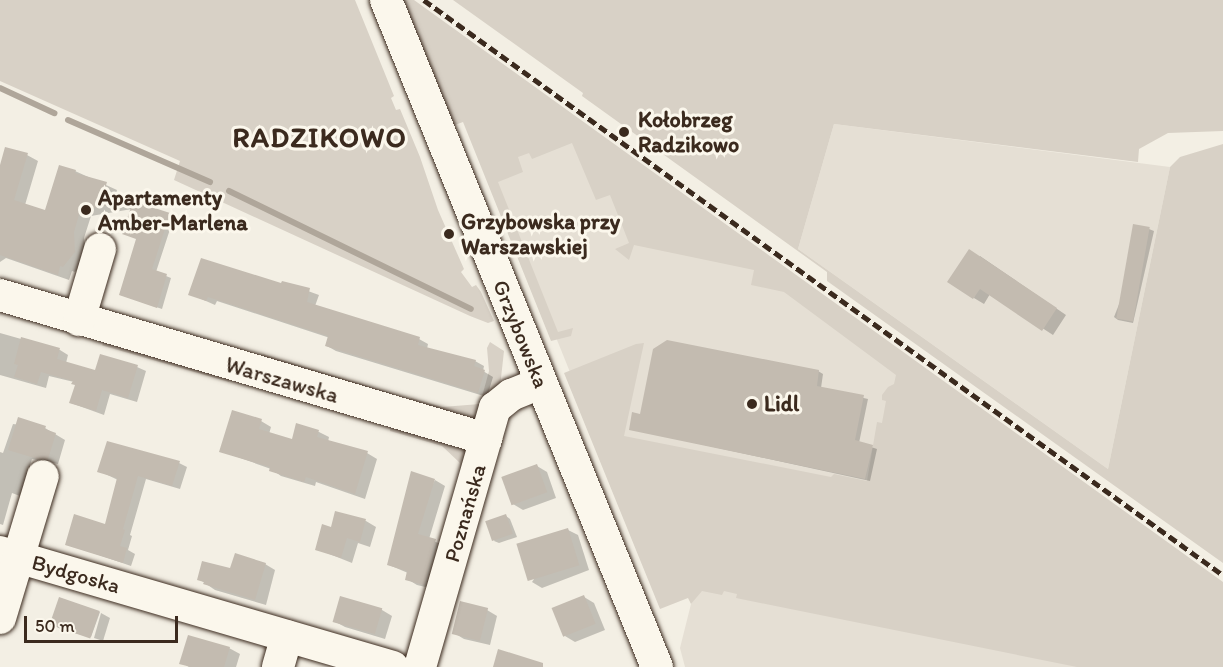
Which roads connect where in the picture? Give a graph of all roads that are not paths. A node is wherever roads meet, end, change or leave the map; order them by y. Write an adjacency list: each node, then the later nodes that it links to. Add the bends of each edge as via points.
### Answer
1 (386, 0): 5 (street, Grzybowska)
2 (100, 249): 4 (street)
3 (0, 296): 4 (street, Warszawska)
4 (79, 320): 6 (street, Warszawska)
5 (541, 383): 6 (street, Poznańska, via 495,408); 14 (street, Grzybowska)
6 (486, 439): 13 (street, Poznańska)
7 (43, 476): 8 (street)
8 (9, 554): 9 (street); 10 (street, Bydgoska)
9 (0, 618)
10 (287, 636): 11 (street); 12 (street, Bydgoska)
11 (278, 667)
12 (393, 667)
13 (420, 667)
14 (657, 667)

